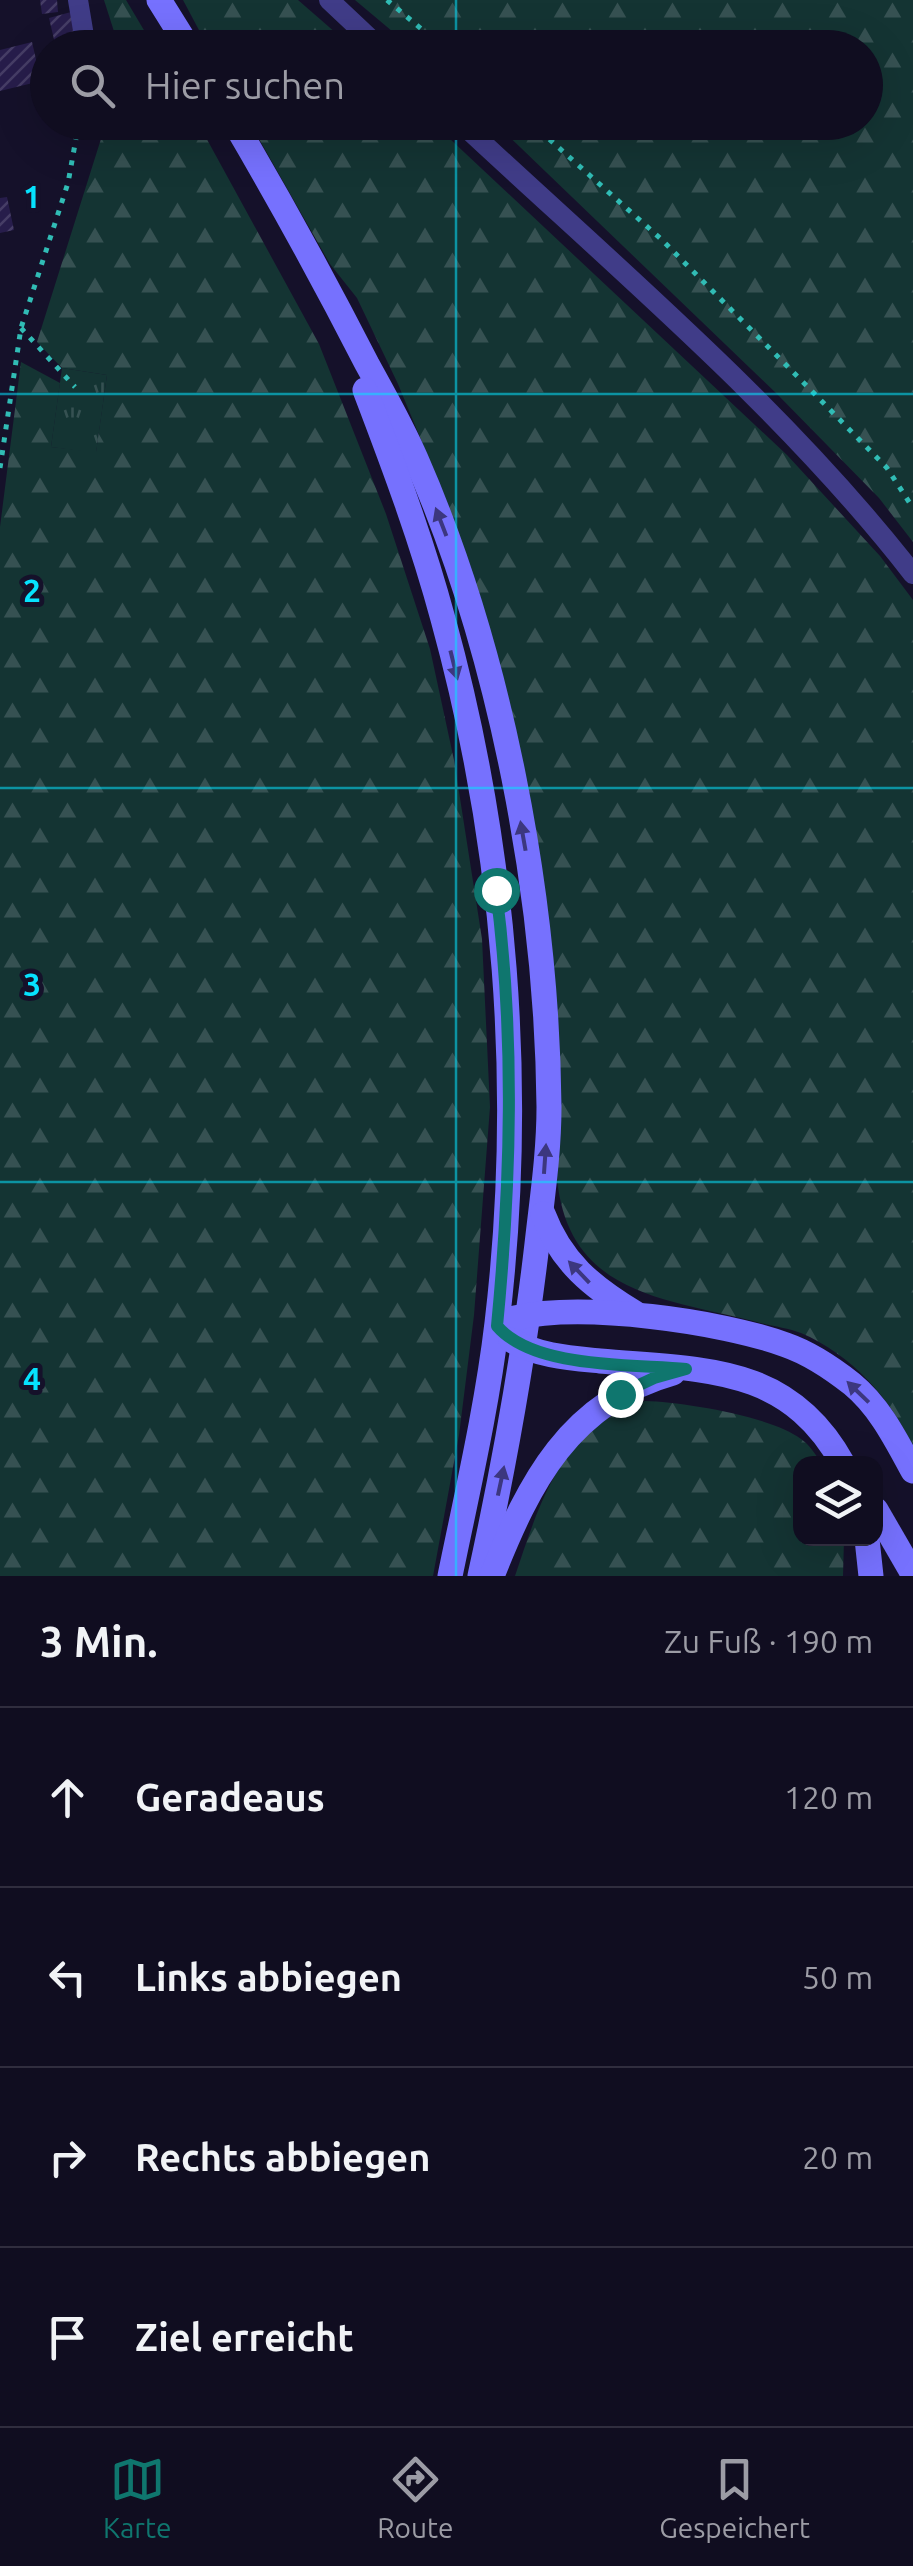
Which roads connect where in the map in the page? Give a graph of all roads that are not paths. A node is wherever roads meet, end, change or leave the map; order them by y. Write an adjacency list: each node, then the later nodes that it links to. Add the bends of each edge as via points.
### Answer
1 (78, 0): 4 (street)
2 (159, 0): 5 (main road)
3 (329, 0): 6 (street)
4 (83, 30)
5 (178, 30)
6 (361, 30)
7 (244, 140): 9 (main road)
8 (479, 140): 10 (street, via 780,422)
9 (322, 274): 11 (main road, one-way to 9, via 549,1110 545,1016 528,865 502,730 444,527); 14 (main road, one-way to 14, via 428,565 486,816 507,984 510,1075)
10 (913, 574)
11 (541, 1208): 12 (main road); 13 (main road, one-way to 11, via 583,1278 563,1256)
12 (528, 1315): 13 (main road, via 553,1310); 14 (main road); 15 (main road)
13 (640, 1316): 18 (main road, one-way to 13, via 878,1412 823,1364 754,1335)
14 (497, 1326): 15 (main road); 22 (main road)
15 (524, 1348): 16 (main road, via 560,1358); 23 (main road, one-way to 15)
16 (686, 1369): 17 (main road, via 780,1393 818,1427); 24 (main road, via 620,1394 573,1430 554,1453)
17 (838, 1456)
18 (913, 1471)
19 (883, 1522): 21 (main road)
20 (868, 1546): 25 (main road)
21 (913, 1574)
22 (450, 1576)
23 (480, 1576)
24 (492, 1576)
25 (870, 1576)

